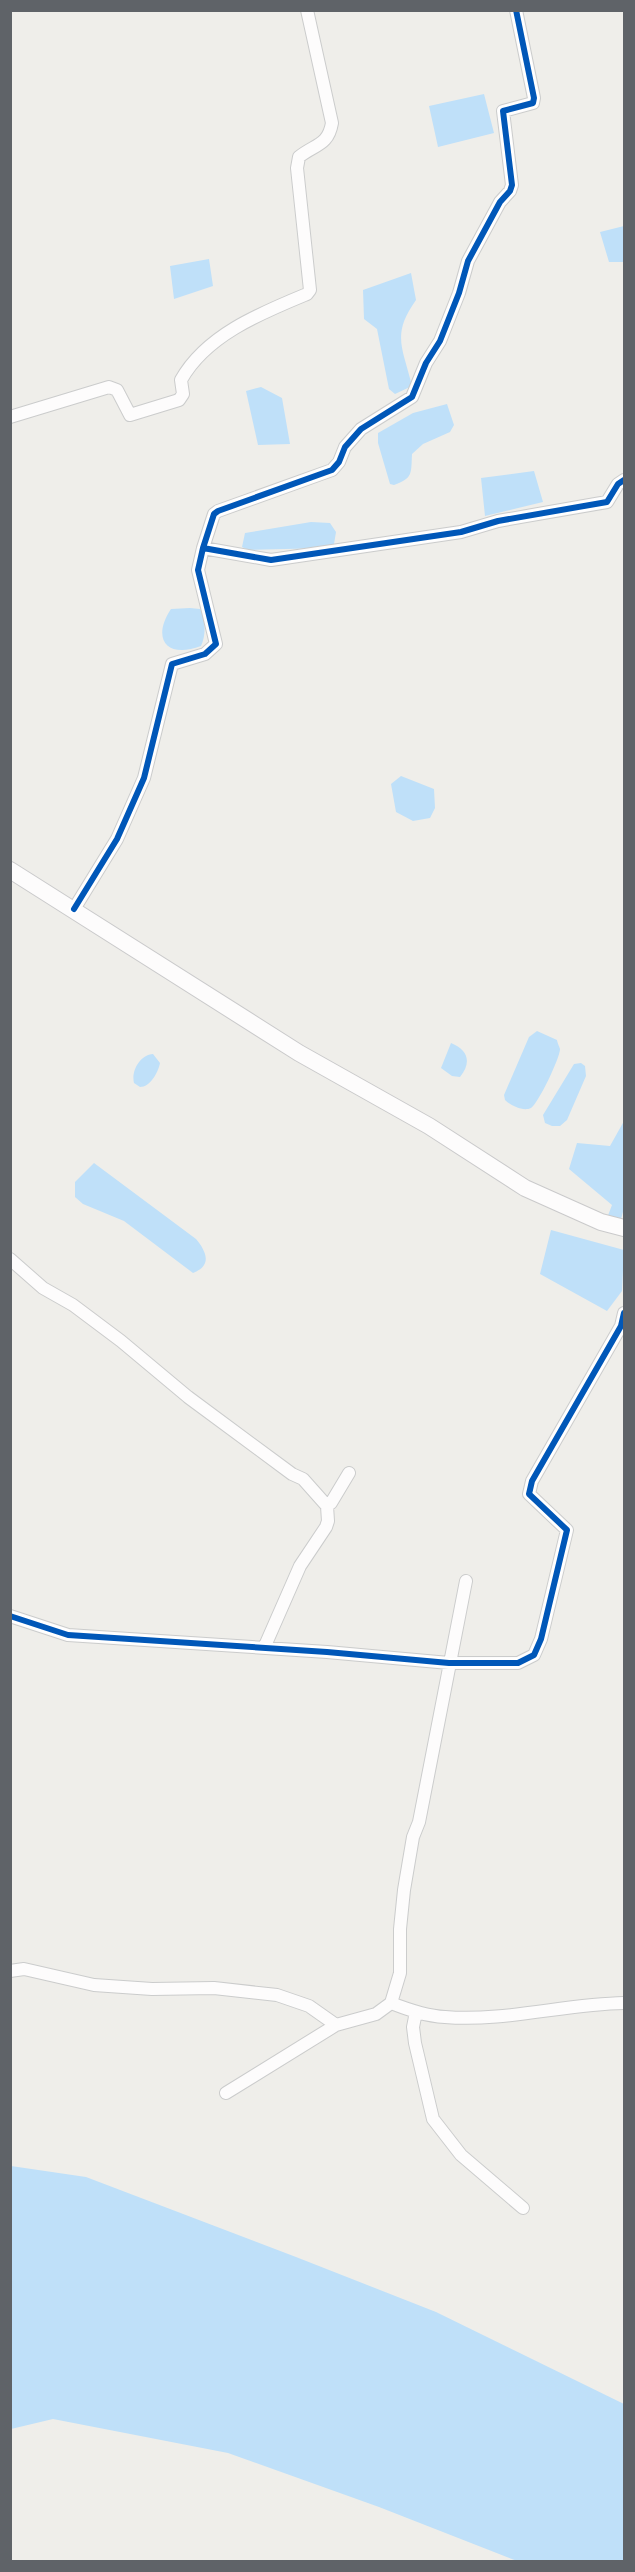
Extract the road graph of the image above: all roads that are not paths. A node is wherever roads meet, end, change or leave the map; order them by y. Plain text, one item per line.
1 (307, 10) edge
2 (516, 10) edge
3 (10, 417) edge
4 (624, 480) edge
5 (203, 548) junction
6 (10, 870) edge
7 (74, 909) junction
8 (624, 1228) edge
9 (10, 1259) edge
10 (624, 1313) edge
11 (349, 1473) dead end
12 (327, 1506) junction
13 (466, 1581) dead end
14 (10, 1616) edge
15 (264, 1648) junction
16 (449, 1663) junction
17 (10, 1971) edge
18 (391, 2003) junction
19 (624, 2003) edge
20 (416, 2012) junction
21 (336, 2025) junction
22 (226, 2093) dead end
23 (523, 2208) dead end

1 - 3 street
2 - 5 street
4 - 5 street
5 - 7 street
6 - 7 main road
7 - 8 main road
9 - 12 street
10 - 16 street
11 - 12 street
12 - 15 street
13 - 16 street
14 - 15 street
15 - 16 street
16 - 18 street
17 - 21 street
18 - 20 street
18 - 21 street
19 - 20 street
20 - 23 street
21 - 22 street

